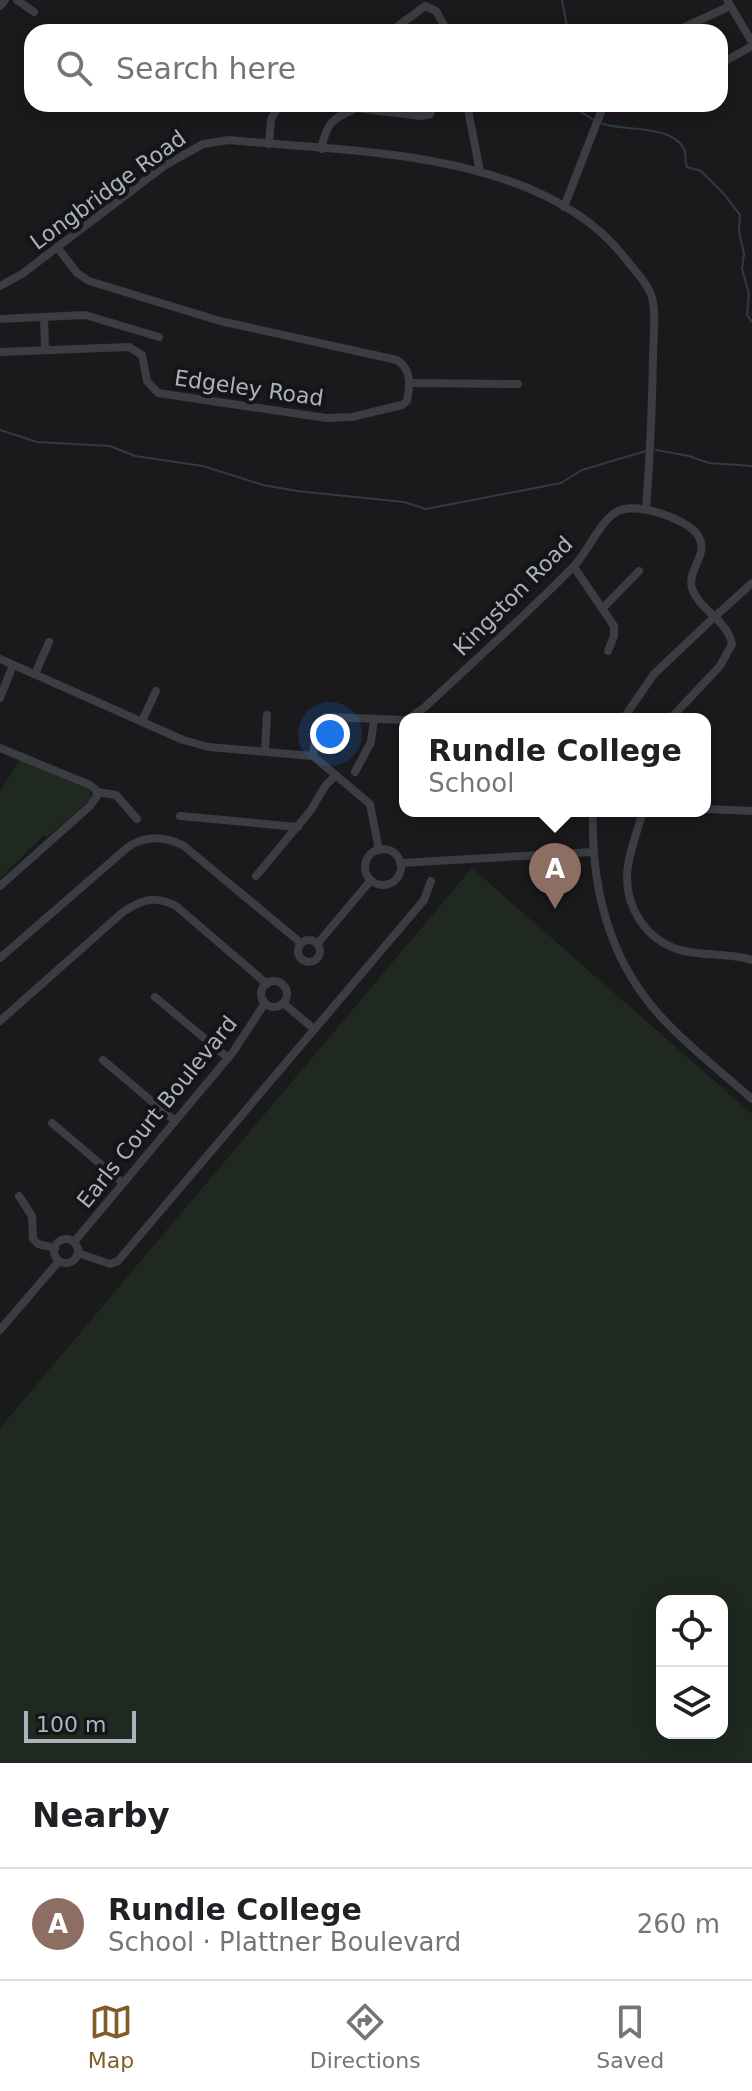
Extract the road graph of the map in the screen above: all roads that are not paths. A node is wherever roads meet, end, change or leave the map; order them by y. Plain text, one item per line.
1 (5, 0) edge
2 (17, 0) edge
3 (728, 3) edge
4 (0, 6) edge
5 (34, 12) dead end
6 (401, 24) edge
7 (443, 24) edge
8 (689, 24) edge
9 (752, 44) edge
10 (728, 59) edge
11 (275, 112) edge
12 (347, 112) edge
13 (397, 112) edge
14 (431, 112) edge
15 (469, 112) edge
16 (601, 112) edge
17 (269, 144) junction
18 (321, 149) junction
19 (480, 172) junction
20 (564, 207) junction
21 (57, 247) junction
22 (0, 286) edge
23 (44, 317) junction
24 (0, 319) edge
25 (159, 337) dead end
26 (45, 350) junction
27 (0, 352) edge
28 (409, 383) junction
29 (518, 384) dead end
30 (646, 508) junction
31 (574, 567) junction
32 (639, 571) dead end
33 (752, 583) edge
34 (603, 608) junction
35 (49, 642) dead end
36 (608, 651) dead end
37 (0, 659) edge
38 (13, 665) junction
39 (35, 674) junction
40 (156, 691) dead end
41 (0, 698) edge
42 (416, 713) edge
43 (627, 713) edge
44 (676, 713) edge
45 (267, 715) dead end
46 (374, 719) junction
47 (399, 720) edge
48 (142, 721) junction
49 (0, 748) edge
50 (265, 750) junction
51 (313, 756) junction
52 (355, 772) dead end
53 (336, 775) junction
54 (97, 792) junction
55 (711, 809) edge
56 (752, 811) edge
57 (180, 816) dead end
58 (593, 817) edge
59 (641, 817) edge
60 (137, 819) dead end
61 (298, 827) junction
62 (379, 850) junction
63 (593, 852) junction
64 (400, 863) junction
65 (256, 876) dead end
66 (371, 880) junction
67 (431, 881) dead end
68 (0, 886) edge
69 (301, 943) junction
70 (318, 943) junction
71 (0, 958) edge
72 (752, 960) edge
73 (267, 984) junction
74 (155, 997) dead end
75 (265, 1003) junction
76 (283, 1003) junction
77 (0, 1021) edge
78 (314, 1029) junction
79 (228, 1058) junction
80 (103, 1060) dead end
81 (752, 1099) edge
82 (175, 1121) junction
83 (52, 1123) dead end
84 (123, 1183) junction
85 (19, 1196) dead end
86 (74, 1242) junction
87 (55, 1248) junction
88 (78, 1253) junction
89 (59, 1261) junction
90 (0, 1330) edge

1 - 4 street
2 - 5 street
3 - 8 street
3 - 9 street
6 - 7 street
9 - 10 street
11 - 17 street
12 - 18 street
13 - 14 street
15 - 19 street
16 - 20 street
17 - 18 street, Longbridge Road
17 - 21 street, Longbridge Road
18 - 19 street, Longbridge Road
19 - 20 street, Longbridge Road
20 - 30 street, Longbridge Road
21 - 22 street, Longbridge Road
21 - 28 street
23 - 24 street
23 - 25 street
23 - 26 street
26 - 27 street, Edgeley Road
26 - 28 street, Edgeley Road
28 - 29 street
30 - 31 street, Kingston Road
30 - 44 street
31 - 34 street
31 - 42 street, Kingston Road
32 - 34 street
33 - 43 street, bridge
34 - 36 street
35 - 39 street
37 - 38 street
38 - 39 street
38 - 41 street
39 - 48 street
40 - 48 street
45 - 50 street
46 - 47 street, Kingston Road
46 - 51 street, Kingston Road
46 - 52 street
48 - 50 street
49 - 54 street
50 - 51 street
51 - 53 street
53 - 61 street
53 - 62 street
54 - 60 street
54 - 68 street
55 - 56 street
57 - 61 street
58 - 63 street
59 - 72 street
61 - 65 street
62 - 64 street
62 - 66 street
63 - 64 street
63 - 81 street
64 - 66 street
66 - 70 street
67 - 78 street
69 - 70 street
69 - 70 street
69 - 71 street
73 - 75 street
73 - 76 street
73 - 77 street
74 - 79 street
75 - 76 street
75 - 79 street, Earls Court Boulevard
76 - 78 street
78 - 88 street
79 - 82 street, Earls Court Boulevard
80 - 82 street
82 - 84 street, Earls Court Boulevard
83 - 84 street
84 - 86 street, Earls Court Boulevard
85 - 87 street
86 - 87 street
86 - 88 street
87 - 89 street
88 - 89 street
89 - 90 street

